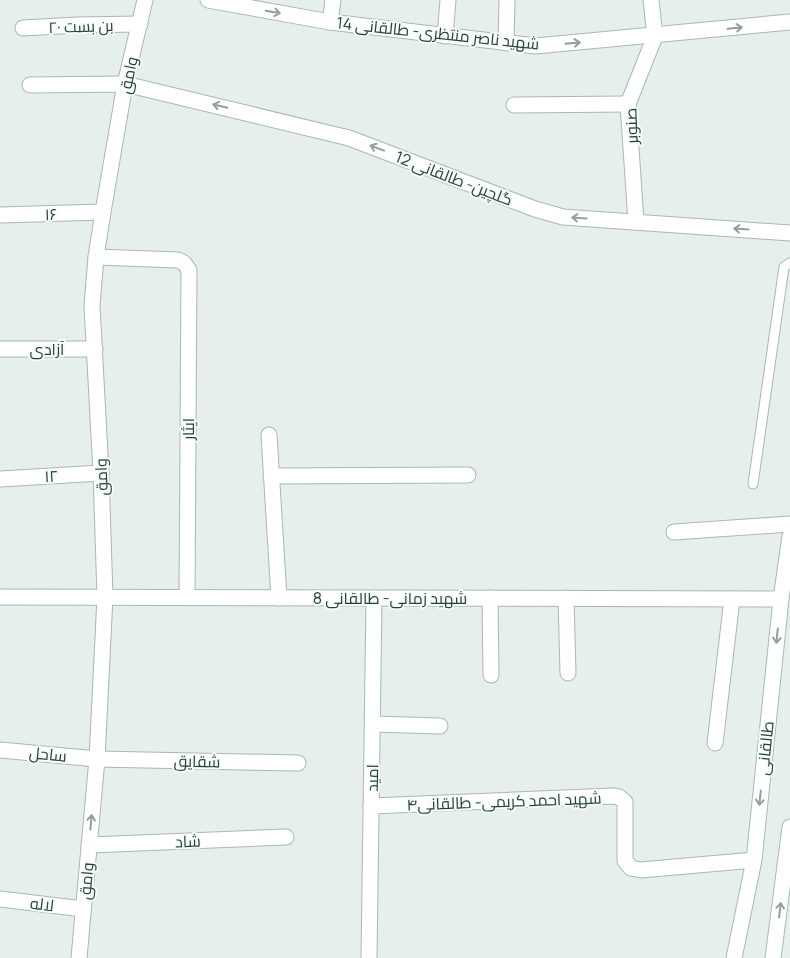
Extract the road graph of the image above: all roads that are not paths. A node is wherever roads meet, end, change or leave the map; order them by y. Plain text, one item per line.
1 (145, 0) edge
2 (208, 0) edge
3 (333, 0) edge
4 (448, 0) edge
5 (507, 0) edge
6 (651, 0) edge
7 (330, 22) junction
8 (790, 22) edge
9 (140, 24) junction
10 (23, 28) dead end
11 (445, 36) junction
12 (655, 36) junction
13 (506, 43) junction
14 (125, 84) junction
15 (30, 85) dead end
16 (628, 104) junction
17 (514, 105) dead end
18 (103, 212) junction
19 (0, 216) edge
20 (636, 222) junction
21 (790, 233) edge
22 (96, 257) junction
23 (790, 263) edge
24 (95, 349) junction
25 (0, 350) edge
26 (269, 435) dead end
27 (101, 474) junction
28 (468, 475) dead end
29 (270, 476) junction
30 (0, 479) edge
31 (753, 484) dead end
32 (790, 524) edge
33 (674, 532) dead end
34 (790, 536) edge
35 (0, 597) edge
36 (106, 597) junction
37 (188, 598) junction
38 (279, 598) junction
39 (374, 598) junction
40 (490, 598) junction
41 (566, 598) junction
42 (732, 599) junction
43 (781, 599) junction
44 (568, 673) dead end
45 (490, 675) dead end
46 (372, 724) junction
47 (440, 726) dead end
48 (715, 743) dead end
49 (0, 750) edge
50 (97, 759) junction
51 (298, 763) dead end
52 (371, 806) junction
53 (790, 827) edge
54 (286, 837) dead end
55 (89, 845) junction
56 (789, 850) edge
57 (754, 860) junction
58 (0, 899) edge
59 (83, 909) junction
60 (79, 958) edge
61 (369, 958) edge
62 (734, 958) edge
63 (773, 958) edge

1 - 9 street, وامق
2 -> 7 street, شهید ناصر منتظری- طالقانی 14
3 - 7 street
4 - 11 street
5 - 13 street
6 - 12 street
7 - 11 street, شهید ناصر منتظری- طالقانی 14
12 -> 8 street, شهید ناصر منتظری- طالقانی 14
9 - 10 street, بن بست ۲۰
9 - 14 street, وامق
11 - 13 street, شهید ناصر منتظری- طالقانی 14
13 -> 12 street, شهید ناصر منتظری- طالقانی 14
12 - 16 street, صنوبر
14 - 15 street, گلچین- طالقانی 12
14 - 18 street, وامق
20 -> 14 street, گلچین- طالقانی 12
16 - 17 street
16 - 20 street, صنوبر
18 - 19 street, ۱۶
18 - 22 street, وامق
21 -> 20 street, گلچین- طالقانی 12
22 - 24 street, وامق
22 - 37 street, ایثار
23 - 31 lane
24 - 25 street, آزادی
24 - 27 street, وامق
26 - 29 street
27 - 30 street, ۱۲
27 - 36 street, وامق
28 - 29 street
29 - 38 street
32 - 33 street
34 - 43 street, طالقانی
35 - 36 street, شهید زمانی- طالقانی 8
36 - 37 street, شهید زمانی- طالقانی 8
36 - 50 street, وامق
37 - 38 street, شهید زمانی- طالقانی 8
38 - 39 street, شهید زمانی- طالقانی 8
39 - 40 street, شهید زمانی- طالقانی 8
39 - 46 street, امید
40 - 41 street, شهید زمانی- طالقانی 8
40 - 45 street
41 - 42 street, شهید زمانی- طالقانی 8
41 - 44 street
42 - 43 street, شهید زمانی- طالقانی 8
42 - 48 street
43 -> 57 street, طالقانی
46 - 47 street
46 - 52 street, امید
49 - 50 street, ساحل
50 - 51 street, شقایق
55 -> 50 street, وامق
52 - 57 street, شهید احمد کریمی- طالقانی۴
52 - 61 street, امید
53 - 56 street
54 - 55 street, شاد
55 - 59 street, وامق
63 -> 56 street
57 - 62 street, طالقانی
58 - 59 street, لاله
59 - 60 street, وامق

